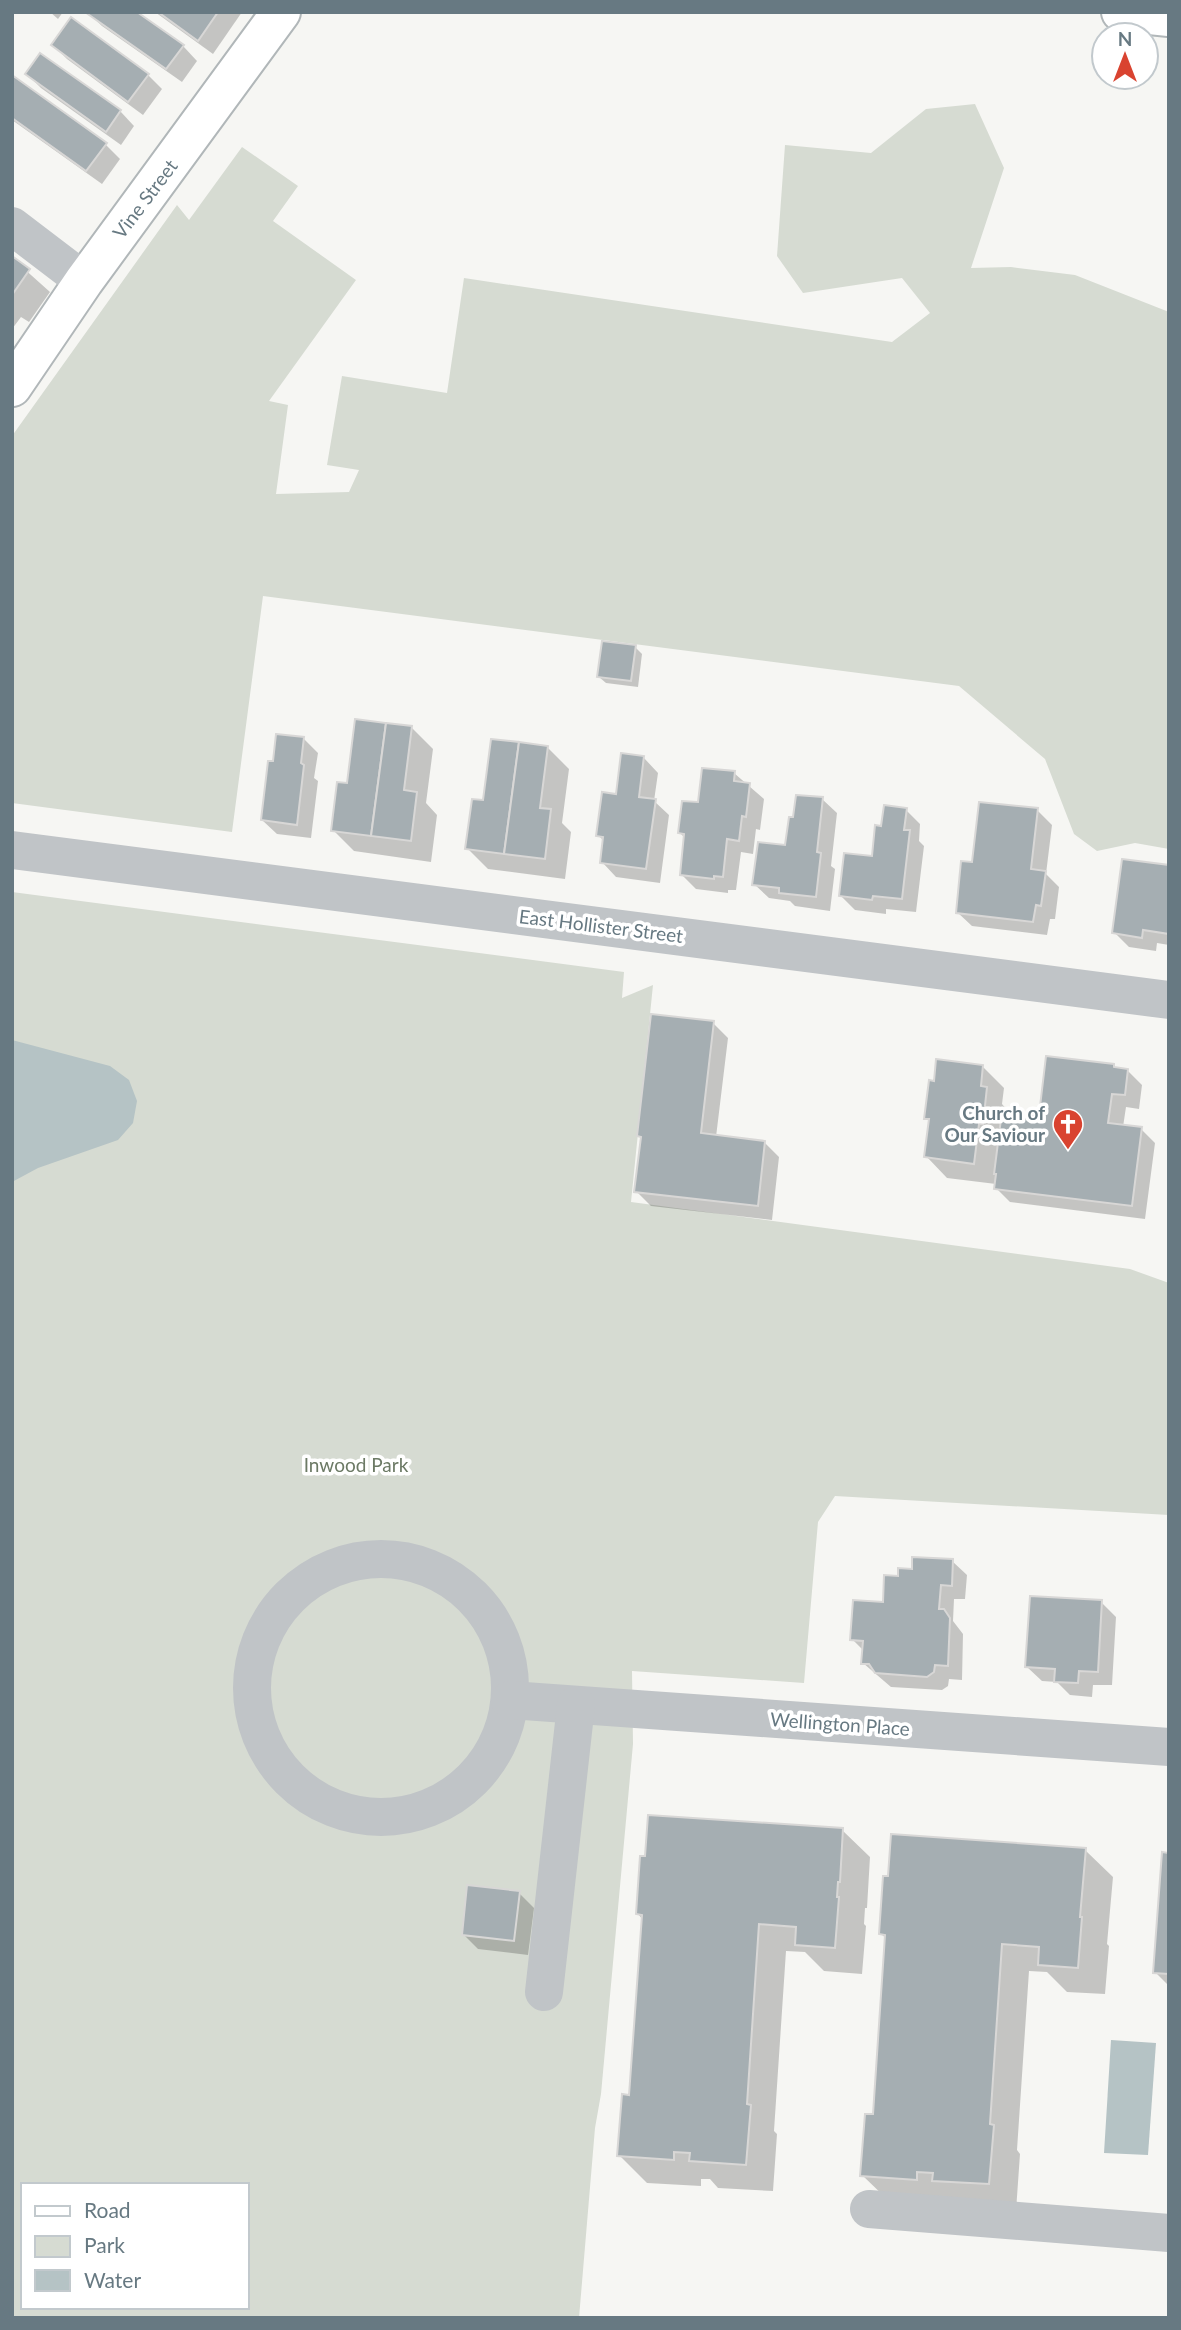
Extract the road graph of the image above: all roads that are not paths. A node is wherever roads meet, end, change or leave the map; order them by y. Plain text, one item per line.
1 (281, 12) edge
2 (1121, 12) edge
3 (1169, 17) edge
4 (12, 226) edge
5 (84, 281) junction
6 (12, 387) edge
7 (19, 849) edge
8 (1169, 1000) edge
9 (510, 1700) junction
10 (576, 1705) junction
11 (1169, 1747) edge
12 (544, 1992) dead end
13 (869, 2209) dead end
14 (1169, 2233) edge

1 - 5 main road, Vine Street
2 - 3 main road
4 - 5 street
5 - 6 main road, Vine Street
7 - 8 street, East Hollister Street
9 - 9 street
9 - 10 street, Wellington Place
10 - 11 street, Wellington Place
10 - 12 street
13 - 14 street

